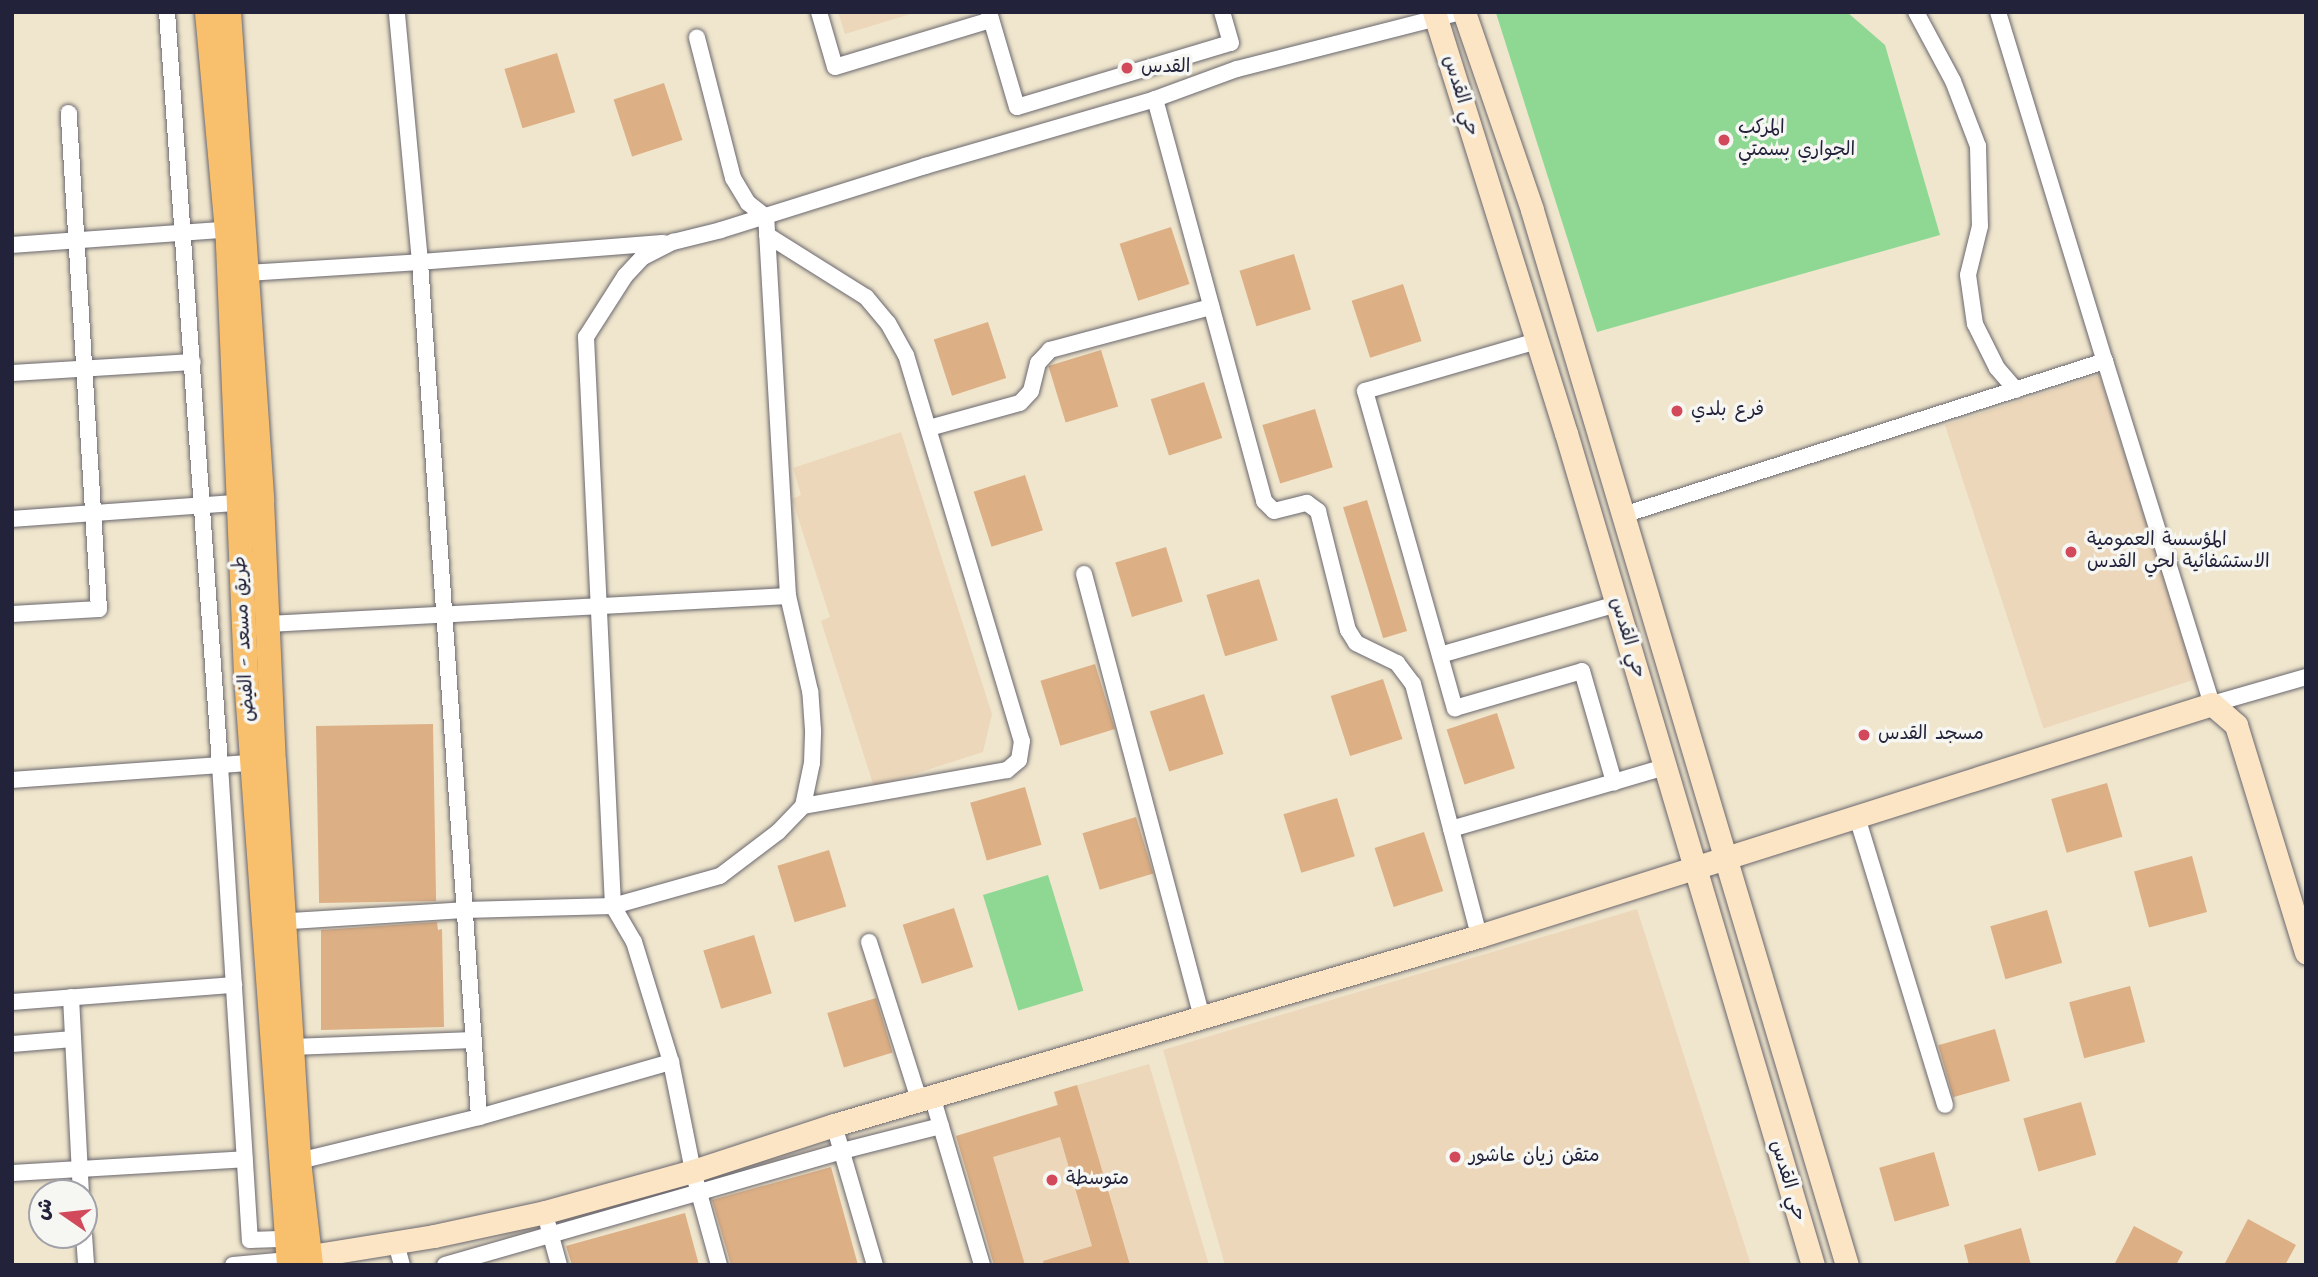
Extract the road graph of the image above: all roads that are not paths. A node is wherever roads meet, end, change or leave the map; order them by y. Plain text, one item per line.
1 (167, 12) edge
2 (207, 12) edge
3 (229, 12) edge
4 (397, 12) edge
5 (819, 12) edge
6 (1222, 12) edge
7 (1463, 12) edge
8 (1916, 12) edge
9 (1998, 12) edge
10 (990, 16) edge
11 (1435, 16) edge
12 (697, 38) dead end
13 (1231, 43) junction
14 (1237, 69) junction
15 (1155, 99) junction
16 (69, 113) dead end
17 (766, 216) junction
18 (233, 229) junction
19 (184, 232) junction
20 (767, 236) junction
21 (77, 240) junction
22 (673, 242) junction
23 (12, 244) edge
24 (420, 262) junction
25 (247, 273) junction
26 (1211, 307) junction
27 (1537, 341) junction
28 (2105, 361) junction
29 (193, 362) junction
30 (85, 369) junction
31 (12, 373) edge
32 (2016, 390) junction
33 (929, 428) junction
34 (251, 502) junction
35 (203, 505) junction
36 (93, 513) junction
37 (1623, 515) junction
38 (12, 519) edge
39 (1084, 574) dead end
40 (788, 596) junction
41 (1617, 604) junction
42 (599, 606) junction
43 (12, 614) edge
44 (444, 615) junction
45 (268, 624) junction
46 (1440, 655) junction
47 (2306, 677) edge
48 (2212, 704) junction
49 (264, 762) junction
50 (220, 765) junction
51 (1665, 767) junction
52 (12, 780) edge
53 (1614, 782) junction
54 (803, 806) junction
55 (1857, 817) junction
56 (1451, 829) junction
57 (1724, 859) junction
58 (1695, 867) junction
59 (613, 906) junction
60 (464, 910) junction
61 (275, 922) junction
62 (1479, 936) junction
63 (869, 942) dead end
64 (2306, 952) edge
65 (234, 985) junction
66 (71, 998) junction
67 (12, 1002) edge
68 (1202, 1016) junction
69 (73, 1040) junction
70 (472, 1040) junction
71 (12, 1044) edge
72 (293, 1047) junction
73 (671, 1062) junction
74 (925, 1098) junction
75 (1945, 1105) dead end
76 (479, 1117) junction
77 (834, 1125) junction
78 (941, 1126) junction
79 (842, 1150) junction
80 (245, 1159) junction
81 (1814, 1159) junction
82 (299, 1161) junction
83 (80, 1169) junction
84 (1783, 1169) junction
85 (12, 1173) edge
86 (80, 1179) edge
87 (696, 1182) junction
88 (548, 1223) junction
89 (396, 1242) junction
90 (297, 1257) edge
91 (233, 1265) edge
92 (402, 1265) edge
93 (445, 1265) edge
94 (559, 1265) edge
95 (719, 1265) edge
96 (875, 1265) edge
97 (982, 1265) edge
98 (1813, 1265) edge
99 (1847, 1265) edge

1 - 19 street
2 - 18 main road, طريق مسعد - الفيض
3 - 18 main road, طريق مسعد - الفيض
4 - 24 street
5 - 10 street
6 - 13 street
7 - 11 street
7 - 37 street
8 - 32 street
9 - 28 street
10 - 13 street
11 - 14 street
11 - 27 street, حي القدس
12 - 17 street
13 - 14 street
14 - 15 street
15 - 17 street
15 - 26 street
16 - 21 street
17 - 20 street
17 - 22 street
18 - 19 street
18 - 25 main road, طريق مسعد - الفيض
18 - 34 main road, طريق مسعد - الفيض
19 - 21 street
19 - 29 street
20 - 33 street
20 - 40 street
21 - 23 street
21 - 30 street
22 - 24 street
22 - 42 street
24 - 25 street
24 - 44 street
25 - 34 main road, طريق مسعد - الفيض
26 - 33 street
26 - 56 street
27 - 41 street, حي القدس
27 - 46 street
28 - 32 street
28 - 48 street
29 - 30 street
29 - 35 street
30 - 31 street
30 - 36 street
32 - 37 street
33 - 54 street
34 - 35 street
34 - 45 main road, طريق مسعد - الفيض
34 - 49 main road, طريق مسعد - الفيض
35 - 36 street
35 - 50 street
36 - 38 street
36 - 43 street
37 - 57 street
39 - 68 street
40 - 42 street
40 - 54 street
41 - 46 street
41 - 51 street, حي القدس
42 - 44 street
42 - 59 street
44 - 45 street
44 - 60 street
45 - 49 main road, طريق مسعد - الفيض
46 - 53 street
47 - 48 street
48 - 55 street
48 - 64 street
49 - 50 street
49 - 61 main road, طريق مسعد - الفيض
50 - 52 street
50 - 65 street
51 - 53 street
51 - 58 street, حي القدس
53 - 56 street
54 - 59 street
55 - 57 street
55 - 75 street
56 - 62 street
57 - 58 street
57 - 81 street
58 - 62 street
58 - 84 street, حي القدس
59 - 60 street
59 - 73 street
60 - 61 street
60 - 70 street
61 - 72 main road, طريق مسعد - الفيض
61 - 90 main road, طريق مسعد - الفيض
62 - 68 street
63 - 74 street
65 - 66 street
65 - 80 street
66 - 67 street
66 - 69 street
68 - 74 street
69 - 71 street
69 - 83 street
70 - 72 street
70 - 76 street
72 - 82 main road, طريق مسعد - الفيض
73 - 76 street
73 - 87 street
74 - 77 street
74 - 78 street
76 - 82 street
77 - 79 street
77 - 87 street
78 - 79 street
78 - 97 street
79 - 87 street
79 - 96 street
80 - 83 street
80 - 90 street
81 - 84 street
81 - 99 street
82 - 90 main road, طريق مسعد - الفيض
83 - 85 street
83 - 86 street
84 - 98 street, حي القدس
87 - 88 street
87 - 95 street
88 - 89 street
88 - 93 street
88 - 94 street
89 - 90 street
89 - 92 street
90 - 91 street

